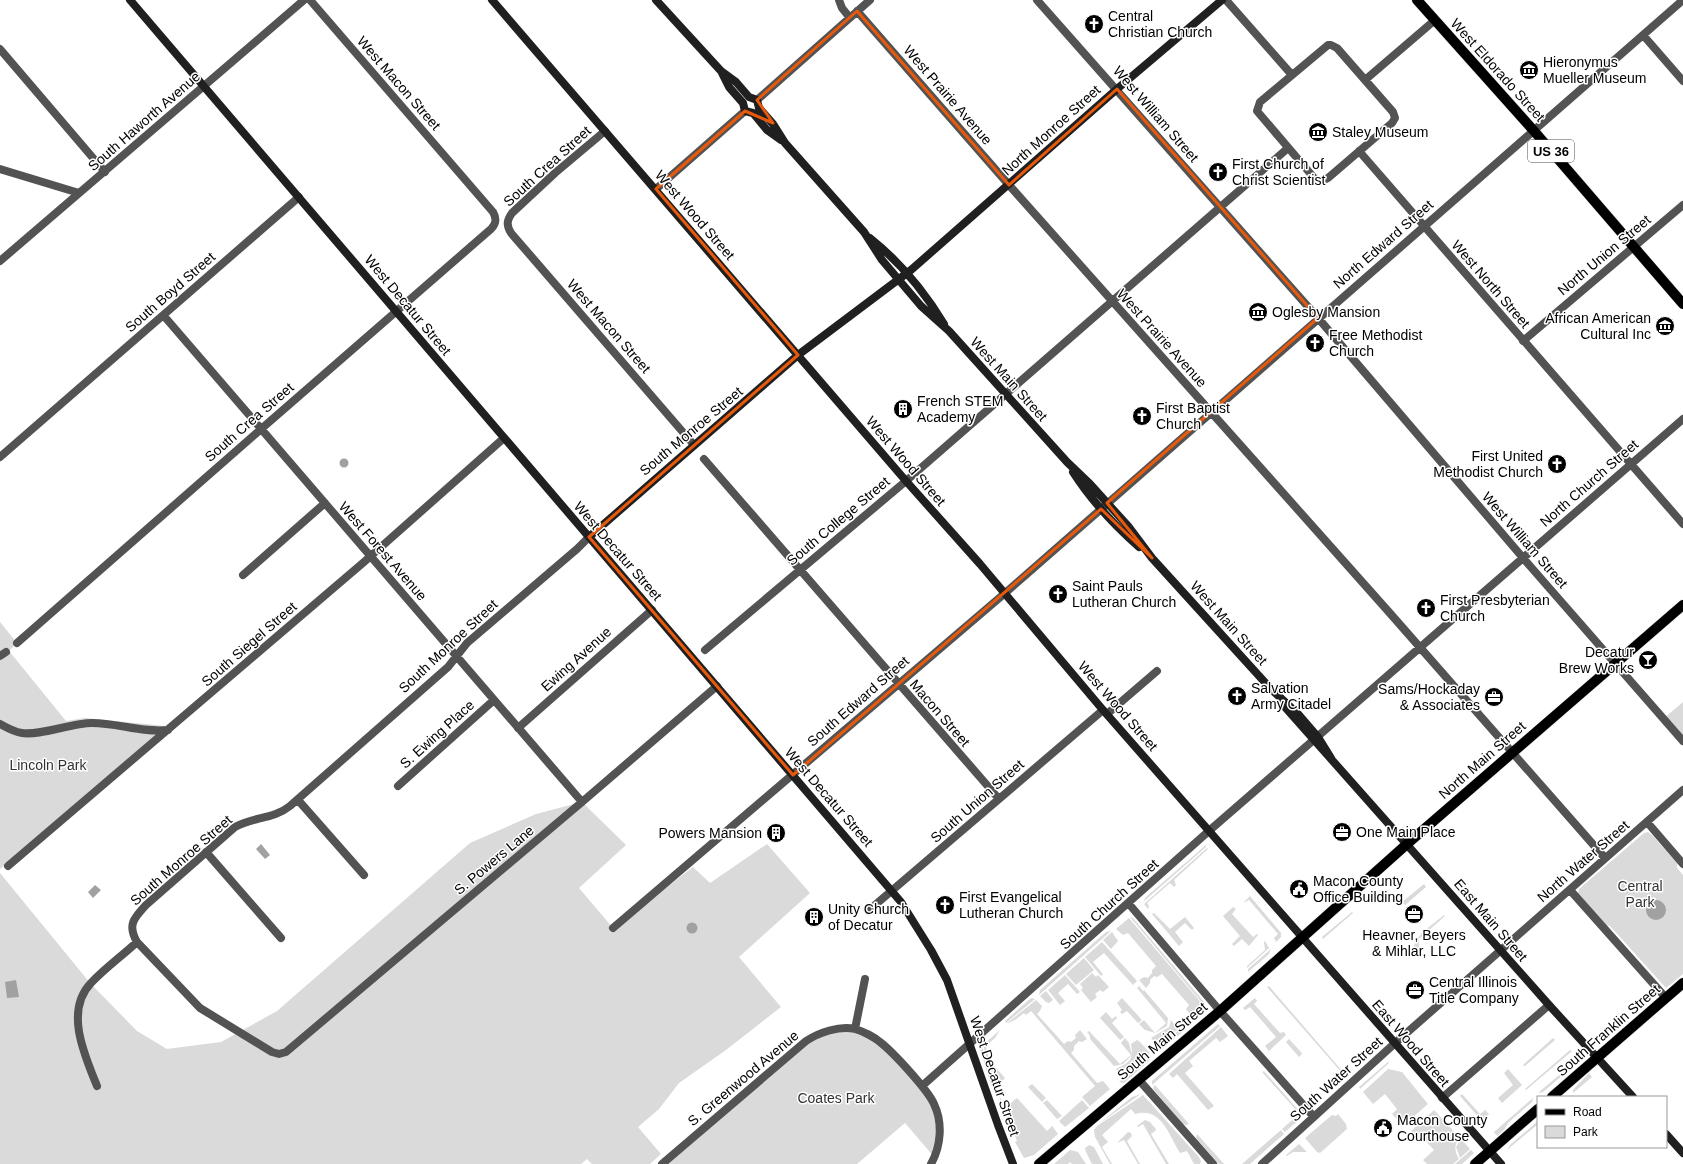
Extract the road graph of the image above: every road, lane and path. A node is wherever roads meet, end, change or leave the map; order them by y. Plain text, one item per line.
1 (130, 0) edge
2 (304, 0) edge
3 (310, 0) edge
4 (492, 0) edge
5 (656, 0) edge
6 (839, 0) edge
7 (1037, 0) edge
8 (1222, 0) edge
9 (1226, 0) edge
10 (1417, 0) edge
11 (1683, 0) edge
12 (864, 2) edge
13 (857, 11) junction
14 (850, 18) junction
15 (1435, 20) junction
16 (1643, 35) junction
17 (0, 50) edge
18 (1292, 75) junction
19 (1365, 80) junction
20 (1683, 81) edge
21 (204, 86) junction
22 (1117, 89) junction
23 (751, 105) junction
24 (605, 131) junction
25 (1534, 131) junction
26 (1288, 148) junction
27 (1359, 151) junction
28 (0, 169) edge
29 (105, 172) junction
30 (1009, 185) junction
31 (656, 190) junction
32 (79, 193) junction
33 (299, 197) junction
34 (1683, 205) edge
35 (1220, 206) junction
36 (496, 221) joint
37 (507, 222) joint
38 (1424, 227) junction
39 (864, 232) junction
40 (1634, 247) junction
41 (0, 261) edge
42 (908, 273) junction
43 (899, 280) junction
44 (1112, 302) junction
45 (1683, 304) edge
46 (396, 311) junction
47 (164, 316) junction
48 (1318, 318) junction
49 (949, 331) junction
50 (1523, 341) junction
51 (798, 355) junction
52 (1005, 395) junction
53 (1212, 413) junction
54 (1683, 419) edge
55 (260, 429) junction
56 (504, 438) junction
57 (694, 445) junction
58 (0, 457) edge
59 (704, 459) dead end
60 (1631, 464) junction
61 (906, 481) junction
62 (325, 503) junction
63 (1104, 506) junction
64 (1683, 524) edge
65 (589, 537) junction
66 (370, 556) junction
67 (1523, 558) junction
68 (800, 570) junction
69 (243, 575) dead end
70 (1004, 594) junction
71 (1683, 605) edge
72 (652, 610) junction
73 (17, 643) dead end
74 (1420, 647) junction
75 (705, 650) dead end
76 (456, 656) junction
77 (1614, 664) junction
78 (1157, 671) dead end
79 (898, 684) junction
80 (717, 686) junction
81 (494, 700) junction
82 (1105, 712) junction
83 (0, 724) edge
84 (518, 728) junction
85 (169, 730) junction
86 (1316, 739) junction
87 (1683, 741) edge
88 (1512, 753) junction
89 (1331, 758) joint
90 (793, 775) junction
91 (398, 786) dead end
92 (1683, 790) edge
93 (999, 799) junction
94 (298, 800) junction
95 (582, 802) junction
96 (1647, 822) junction
97 (1210, 830) junction
98 (1407, 844) junction
99 (206, 852) junction
100 (1605, 858) junction
101 (1683, 864) edge
102 (8, 866) dead end
103 (364, 875) dead end
104 (1570, 890) junction
105 (893, 891) junction
106 (1129, 904) junction
107 (868, 911) dead end
108 (613, 928) dead end
109 (281, 938) dead end
110 (1302, 938) junction
111 (137, 942) junction
112 (1500, 951) junction
113 (865, 979) dead end
114 (1683, 983) edge
115 (1666, 998) junction
116 (1548, 1005) junction
117 (1220, 1011) junction
118 (855, 1029) junction
119 (970, 1044) junction
120 (1394, 1044) junction
121 (1598, 1057) junction
122 (1139, 1080) junction
123 (97, 1086) dead end
124 (922, 1086) junction
125 (1553, 1096) edge
126 (1632, 1096) edge
127 (1442, 1098) junction
128 (1537, 1110) edge
129 (1314, 1117) junction
130 (1667, 1135) edge
131 (1489, 1152) junction
132 (1683, 1153) edge
133 (662, 1164) edge
134 (932, 1164) edge
135 (1014, 1164) edge
136 (1039, 1164) edge
137 (1213, 1164) edge
138 (1262, 1164) edge
139 (1475, 1164) edge
140 (1501, 1164) edge

1 - 21 street, West Decatur Street
2 - 21 street, South Haworth Avenue
3 - 36 street, West Macon Street
4 - 24 street, West Wood Street
5 - 23 street, West Main Street
6 - 14 street
7 - 22 street, West William Street
8 - 22 street, North Monroe Street
9 - 18 street
10 - 15 main road, West Eldorado Street / US 36
11 - 16 street, North Edward Street
12 - 13 street
13 - 14 street
13 - 30 street, West Prairie Avenue
14 - 23 street
15 - 19 street
15 - 25 main road, West Eldorado Street / US 36
16 - 20 street
16 - 25 street, North Edward Street
17 - 29 street
18 - 19 street
18 - 26 street
19 - 27 street
21 - 29 street, South Haworth Avenue
21 - 33 street, West Decatur Street
22 - 30 street, North Monroe Street
22 - 35 street, West William Street
23 - 31 street
23 - 39 street, West Main Street
24 - 31 street, West Wood Street
24 - 37 street, South Crea Street
25 - 38 street, North Edward Street
25 - 40 main road, West Eldorado Street / US 36
26 - 27 street
26 - 35 street, South College Street
27 - 38 street, West North Street
28 - 32 street
29 - 32 street, South Haworth Avenue
30 - 42 street, North Monroe Street
30 - 44 street, West Prairie Avenue
31 - 51 street, West Wood Street
32 - 41 street, South Haworth Avenue
33 - 46 street, West Decatur Street
33 - 47 street, South Boyd Street
34 - 40 street, North Union Street
35 - 44 street, South College Street
35 - 48 street, West William Street
36 - 46 street, South Crea Street
37 - 57 street, West Macon Street
38 - 48 street, North Edward Street
38 - 50 street, West North Street
39 - 42 street, West Main Street
39 - 43 street, West Main Street
40 - 45 main road, West Eldorado Street / US 36
40 - 50 street, North Union Street
42 - 43 street, North Monroe Street
42 - 49 street, West Main Street
43 - 49 street, West Main Street
43 - 51 street, South Monroe Street
44 - 52 street, South College Street
44 - 53 street, West Prairie Avenue
46 - 55 street, South Crea Street
46 - 56 street, West Decatur Street
47 - 55 street, West Forest Avenue
47 - 58 street, South Boyd Street
48 - 53 street, North Edward Street
48 - 67 street, West William Street
49 - 52 street, West Main Street
50 - 60 street, West North Street
51 - 57 street, South Monroe Street
51 - 61 street, West Wood Street
52 - 61 street, South College Street
52 - 63 street, West Main Street
53 - 63 street, North Edward Street
53 - 74 street, West Prairie Avenue
54 - 60 street, North Church Street
55 - 62 street, West Forest Avenue
55 - 73 street, South Crea Street
56 - 65 street, West Decatur Street
56 - 66 street, South Siegel Street
57 - 65 street, South Monroe Street
59 - 68 street
60 - 64 street, West North Street
60 - 67 street, North Church Street
61 - 68 street, South College Street
61 - 70 street, West Wood Street
62 - 66 street, West Forest Avenue
62 - 69 street
63 - 70 street, South Edward Street
63 - 86 street, West Main Street
65 - 72 street, West Decatur Street
65 - 76 street, South Monroe Street
66 - 76 street, West Forest Avenue
66 - 85 street, South Siegel Street
67 - 74 street, North Church Street
67 - 77 street, West William Street
68 - 75 street, South College Street
68 - 79 street, Macon Street
70 - 79 street, South Edward Street
70 - 82 street, West Wood Street
71 - 77 main road, North Main Street
72 - 80 street, West Decatur Street
72 - 84 street, Ewing Avenue
74 - 86 street, North Church Street
74 - 88 street, West Prairie Avenue
76 - 81 street, West Forest Avenue
76 - 94 street, South Monroe Street
77 - 87 street, West William Street
77 - 88 main road, North Main Street
78 - 82 street, South Union Street
79 - 90 street, South Edward Street
79 - 93 street, Macon Street
80 - 90 street, West Decatur Street
80 - 95 street, S. Powers Lane
81 - 84 street, West Forest Avenue
81 - 91 street, S. Ewing Place
82 - 93 street, South Union Street
82 - 97 street, West Wood Street
83 - 85 street
84 - 95 street, West Forest Avenue
85 - 102 street, South Siegel Street
86 - 89 street, West Main Street
86 - 97 street, South Church Street
88 - 98 main road, North Main Street
88 - 100 street, West Prairie Avenue
89 - 98 street, East Main Street
90 - 105 street, West Decatur Street
90 - 108 street, South Edward Street
92 - 96 street, North Water Street
93 - 105 street, South Union Street
94 - 99 street, South Monroe Street
94 - 103 street
95 - 111 street, S. Powers Lane
96 - 100 street, North Water Street
96 - 101 street
97 - 106 street, South Church Street
97 - 110 street, West Wood Street
98 - 110 main road, North Main Street
98 - 112 street, East Main Street
99 - 109 street
99 - 111 street, South Monroe Street
100 - 104 street, North Water Street
104 - 112 street, North Water Street
104 - 115 street
105 - 107 street, South Union Street
105 - 119 street, West Decatur Street
106 - 117 street
106 - 119 street, South Church Street
110 - 117 main road, South Main Street
110 - 120 street, East Wood Street
111 - 123 street
112 - 116 street, East Main Street
112 - 120 street, South Water Street
113 - 118 street
114 - 115 main road, South Franklin Street
115 - 121 main road, South Franklin Street
116 - 121 street, East Main Street
116 - 127 street
117 - 122 main road, South Main Street
117 - 129 street
118 - 124 street, S. Greenwood Avenue
118 - 133 street, S. Greenwood Avenue
119 - 124 street, South Church Street
119 - 135 street, West Decatur Street
120 - 127 street, East Wood Street
120 - 129 street, South Water Street
121 - 125 main road, South Franklin Street
121 - 126 street, East Main Street
122 - 136 main road, South Main Street
122 - 137 street
124 - 134 street, S. Greenwood Avenue
127 - 131 street, East Wood Street
128 - 131 main road
129 - 138 street, South Water Street
130 - 132 street
131 - 139 main road
131 - 140 street, East Wood Street

